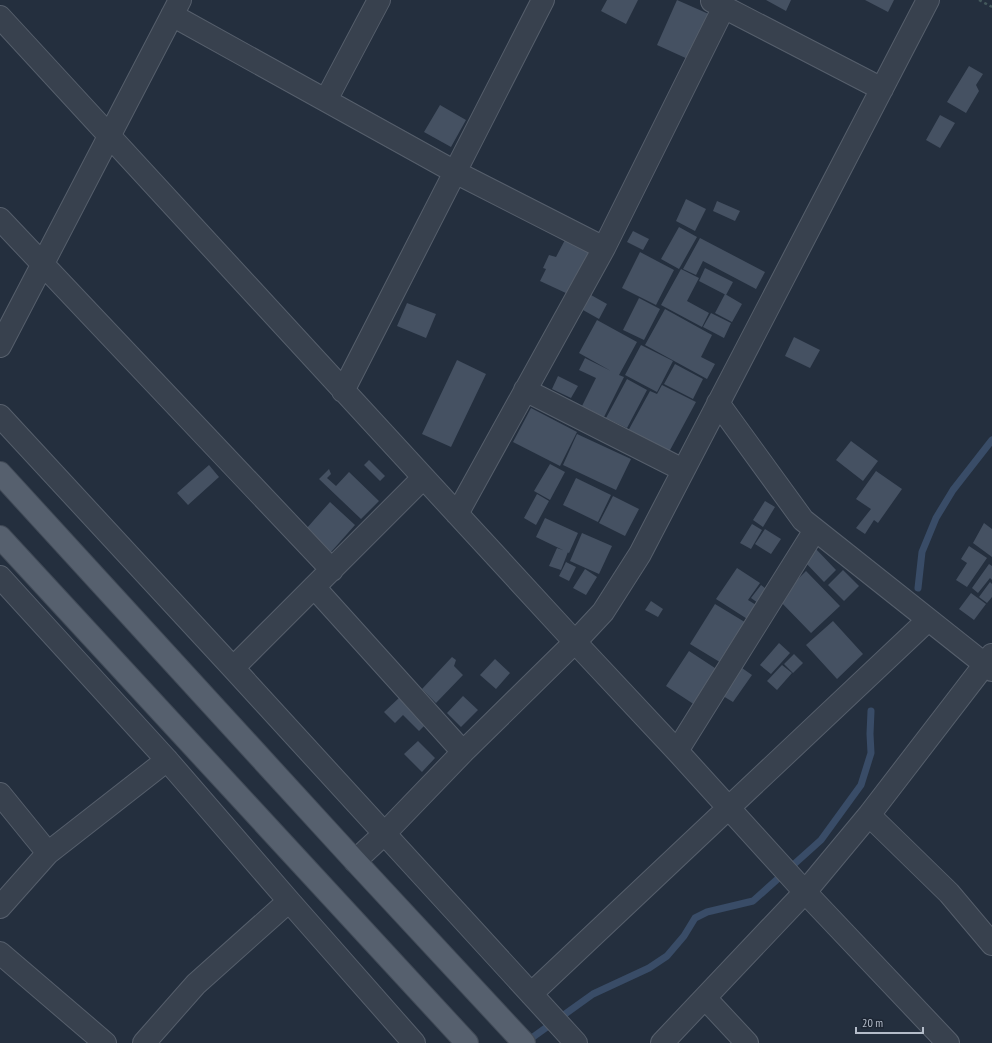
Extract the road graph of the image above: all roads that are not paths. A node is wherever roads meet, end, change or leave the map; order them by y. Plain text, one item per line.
1 (379, 0) edge
2 (543, 0) edge
3 (928, 0) edge
4 (717, 3) edge
5 (176, 7) edge
6 (0, 17) edge
7 (882, 89) junction
8 (326, 100) junction
9 (109, 135) junction
10 (455, 172) junction
11 (0, 219) edge
12 (604, 248) junction
13 (42, 264) junction
14 (0, 346) edge
15 (525, 390) junction
16 (343, 391) junction
17 (718, 403) junction
18 (0, 416) edge
19 (683, 470) junction
20 (0, 473) edge
21 (423, 478) junction
22 (457, 514) junction
23 (815, 530) junction
24 (0, 537) edge
25 (332, 570) junction
26 (0, 577) edge
27 (314, 587) junction
28 (928, 620) junction
29 (575, 642) junction
30 (989, 663) edge
31 (234, 668) junction
32 (677, 751) junction
33 (463, 752) junction
34 (167, 760) junction
35 (0, 794) edge
36 (729, 808) junction
37 (869, 815) junction
38 (384, 834) junction
39 (48, 854) junction
40 (355, 861) junction
41 (805, 892) junction
42 (289, 901) junction
43 (0, 907) edge
44 (992, 944) edge
45 (0, 953) edge
46 (531, 994) junction
47 (705, 998) junction
48 (105, 1043) edge
49 (144, 1043) edge
50 (414, 1043) edge
51 (467, 1043) edge
52 (524, 1043) edge
53 (576, 1043) edge
54 (662, 1043) edge
55 (747, 1043) edge
56 (948, 1043) edge

1 - 8 street
2 - 10 street
3 - 7 street
4 - 7 street
4 - 12 street
5 - 8 street
5 - 9 street
6 - 9 street
7 - 17 street
8 - 10 street
9 - 13 street
9 - 16 street
10 - 12 street
10 - 16 street
11 - 13 street
12 - 15 street
13 - 14 street
13 - 25 street
15 - 19 street
15 - 22 street
16 - 21 street
17 - 19 street
17 - 23 street
18 - 31 street
19 - 29 street
20 - 40 main road
21 - 22 street
21 - 25 street
22 - 29 street
23 - 28 street
23 - 32 street
24 - 51 main road
25 - 27 street
26 - 34 street
27 - 31 street
27 - 33 street
28 - 30 street
28 - 36 street
29 - 32 street
29 - 33 street
30 - 37 street
31 - 38 street
32 - 36 street
33 - 38 street
34 - 39 street
34 - 42 street
35 - 39 street
36 - 41 street
36 - 46 street
37 - 41 street
37 - 44 street
38 - 40 street
38 - 46 street
39 - 43 street
40 - 52 main road
41 - 47 street
41 - 56 street
42 - 49 street
42 - 50 street
45 - 48 street
46 - 53 street
47 - 54 street
47 - 55 street

